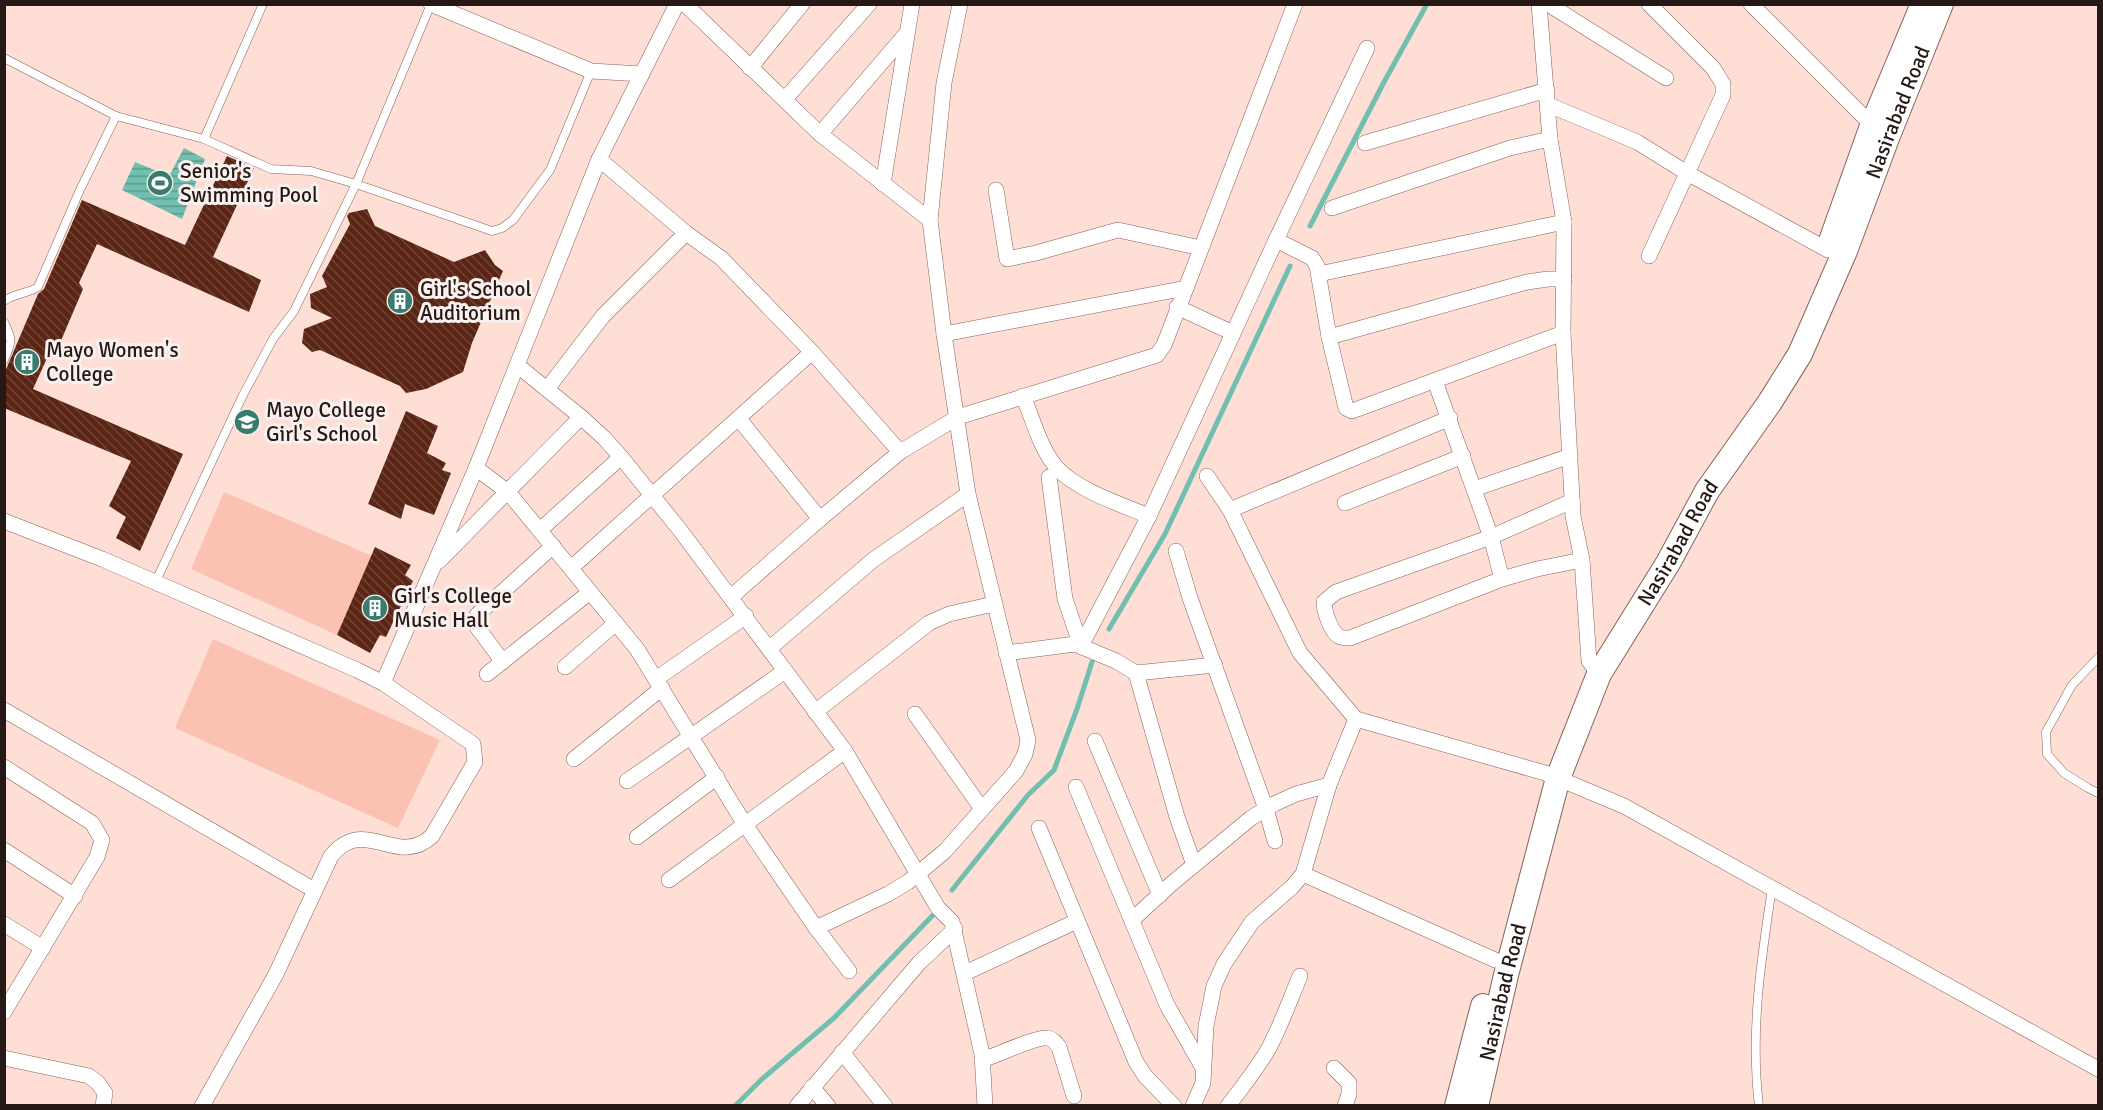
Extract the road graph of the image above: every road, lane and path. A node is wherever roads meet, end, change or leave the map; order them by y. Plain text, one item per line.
1 (263, 4) edge
2 (431, 4) edge
3 (677, 4) edge
4 (685, 4) edge
5 (802, 4) edge
6 (869, 4) edge
7 (912, 4) edge
8 (960, 4) edge
9 (1295, 4) edge
10 (1539, 4) edge
11 (1548, 4) edge
12 (1649, 4) edge
13 (1751, 4) edge
14 (1923, 4) edge
15 (1941, 4) edge
16 (907, 32) junction
17 (1367, 48) dead end
18 (4, 58) edge
19 (750, 68) junction
20 (591, 71) junction
21 (642, 74) junction
22 (1666, 78) dead end
23 (1548, 98) junction
24 (785, 99) junction
25 (116, 116) junction
26 (1879, 132) junction
27 (820, 134) junction
28 (204, 139) junction
29 (1550, 139) junction
30 (1365, 143) dead end
31 (600, 159) junction
32 (1687, 173) junction
33 (884, 183) junction
34 (356, 184) junction
35 (996, 190) dead end
36 (1332, 208) dead end
37 (930, 220) junction
38 (1564, 222) junction
39 (686, 233) junction
40 (1281, 243) junction
41 (1201, 248) junction
42 (1828, 250) junction
43 (1649, 256) dead end
44 (1319, 274) junction
45 (1563, 279) junction
46 (1186, 288) junction
47 (4, 301) edge
48 (1177, 307) junction
49 (4, 322) edge
50 (1233, 333) junction
51 (1563, 333) junction
52 (944, 334) junction
53 (1329, 337) junction
54 (1793, 351) junction
55 (812, 352) junction
56 (4, 360) edge
57 (517, 365) junction
58 (1436, 381) junction
59 (547, 389) junction
60 (1023, 396) junction
61 (581, 417) junction
62 (958, 417) junction
63 (1450, 418) junction
64 (739, 419) junction
65 (900, 452) junction
66 (1463, 456) junction
67 (1570, 456) junction
68 (621, 457) junction
69 (476, 468) junction
70 (1207, 476) dead end
71 (1049, 477) dead end
72 (1474, 489) junction
73 (508, 492) junction
74 (968, 495) junction
75 (653, 496) junction
76 (1572, 501) junction
77 (1345, 503) dead end
78 (1230, 510) junction
79 (1149, 516) junction
80 (820, 519) junction
81 (4, 521) edge
82 (540, 530) junction
83 (1491, 537) junction
84 (553, 546) junction
85 (1176, 551) dead end
86 (1582, 560) junction
87 (432, 567) junction
88 (571, 568) junction
89 (1502, 579) junction
90 (155, 583) junction
91 (590, 592) junction
92 (731, 597) junction
93 (994, 604) junction
94 (746, 616) junction
95 (615, 622) junction
96 (770, 648) junction
97 (1086, 648) junction
98 (1006, 653) junction
99 (2098, 657) edge
100 (503, 662) junction
101 (1215, 665) junction
102 (565, 667) dead end
103 (1594, 668) junction
104 (785, 671) junction
105 (1136, 673) junction
106 (487, 674) dead end
107 (384, 683) junction
108 (659, 684) junction
109 (4, 710) edge
110 (815, 712) junction
111 (915, 714) dead end
112 (1356, 719) junction
113 (691, 735) junction
114 (1095, 741) dead end
115 (844, 751) junction
116 (574, 759) dead end
117 (4, 767) edge
118 (1552, 776) junction
119 (717, 777) junction
120 (627, 781) dead end
121 (1329, 785) junction
122 (1076, 787) dead end
123 (2098, 793) edge
124 (982, 809) junction
125 (1266, 809) junction
126 (744, 823) junction
127 (1039, 828) dead end
128 (637, 837) dead end
129 (1275, 842) dead end
130 (4, 850) edge
131 (1194, 865) junction
132 (919, 873) junction
133 (1303, 874) junction
134 (669, 880) dead end
135 (1772, 888) junction
136 (314, 890) junction
137 (1160, 895) junction
138 (75, 896) junction
139 (1132, 920) junction
140 (1077, 921) junction
141 (4, 924) edge
142 (954, 926) junction
143 (816, 928) junction
144 (43, 948) junction
145 (1495, 960) junction
146 (849, 971) dead end
147 (965, 973) junction
148 (1300, 976) dead end
149 (4, 1012) edge
150 (842, 1052) junction
151 (4, 1058) edge
152 (982, 1060) junction
153 (1335, 1068) dead end
154 (2098, 1070) edge
155 (1204, 1071) junction
156 (812, 1087) junction
157 (1074, 1096) dead end
158 (1200, 1102) edge
159 (103, 1106) edge
160 (202, 1106) edge
161 (797, 1106) edge
162 (828, 1106) edge
163 (885, 1106) edge
164 (985, 1106) edge
165 (1174, 1106) edge
166 (1228, 1106) edge
167 (1345, 1106) edge
168 (1456, 1106) edge
169 (1476, 1106) edge
170 (1759, 1106) edge

1 - 28 lane
2 - 20 street
2 - 34 lane
3 - 21 street
4 - 19 street
5 - 19 street
6 - 24 street
7 - 16 street
8 - 37 street
9 - 41 street
10 - 23 street
11 - 22 street
12 - 32 street
13 - 26 street
14 - 26 highway, Nasirabad Road
15 - 26 highway, Nasirabad Road
16 - 27 street
16 - 33 street
17 - 40 street
18 - 25 lane
19 - 24 street
20 - 21 street
20 - 34 lane
21 - 31 street
23 - 29 street
23 - 30 street
23 - 32 street
24 - 27 street
25 - 28 lane
25 - 47 lane
26 - 42 highway, Nasirabad Road
26 - 54 highway, Nasirabad Road
27 - 33 street
28 - 34 lane
29 - 36 street
29 - 38 street
31 - 39 street
31 - 57 street
32 - 42 street
32 - 43 street
33 - 37 street
34 - 90 lane
35 - 41 street
37 - 52 street
38 - 44 street
38 - 45 street
39 - 55 street
39 - 59 street
40 - 44 street
40 - 50 street
41 - 46 street
42 - 54 highway, Nasirabad Road
44 - 53 street
45 - 51 street
45 - 53 street
46 - 48 street
46 - 52 street
48 - 50 street
48 - 60 street
49 - 56 lane
50 - 79 street
51 - 58 street
51 - 67 street
52 - 62 street
53 - 58 street
54 - 103 highway, Nasirabad Road
55 - 64 street
55 - 65 street
57 - 59 street
57 - 69 street
58 - 63 street
59 - 61 street
60 - 62 street
60 - 79 street
61 - 68 street
61 - 73 street
62 - 65 street
62 - 74 street
63 - 66 street
63 - 78 street
64 - 75 street
64 - 80 street
65 - 80 street
66 - 72 street
66 - 77 street
67 - 72 street
67 - 76 street
68 - 75 street
68 - 82 street
69 - 73 street
69 - 87 street
70 - 78 street
71 - 97 street
72 - 83 street
73 - 82 street
73 - 87 street
74 - 93 street
74 - 96 street
75 - 88 street
75 - 92 street
76 - 83 street
76 - 86 street
78 - 112 street
79 - 97 street
80 - 92 street
81 - 90 street
82 - 84 street
83 - 89 street
83 - 89 street
84 - 88 street
84 - 100 street
85 - 101 street
86 - 89 street
86 - 103 street
87 - 107 street
88 - 91 street
90 - 107 street
91 - 95 street
91 - 100 street
92 - 94 street
93 - 98 street
93 - 110 street
94 - 96 street
94 - 108 street
95 - 102 street
95 - 108 street
96 - 104 street
97 - 98 street
97 - 105 street
98 - 124 street
99 - 123 lane
100 - 106 street
101 - 105 street
101 - 125 street
103 - 118 highway, Nasirabad Road
104 - 110 street
104 - 113 street
105 - 131 street
107 - 136 street
108 - 113 street
108 - 116 street
109 - 136 street
110 - 115 street
111 - 124 street
112 - 118 street
112 - 121 street
113 - 119 street
113 - 120 street
114 - 137 street
115 - 126 street
115 - 132 street
117 - 138 street
118 - 135 street
118 - 145 highway, Nasirabad Road
118 - 169 highway, Nasirabad Road
119 - 126 street
119 - 128 street
121 - 125 street
121 - 133 street
122 - 139 street
124 - 132 street
125 - 129 street
125 - 131 street
126 - 134 street
126 - 143 street
127 - 140 street
130 - 138 street
131 - 137 street
132 - 142 street
132 - 143 street
133 - 145 street
133 - 155 street
135 - 154 street
135 - 170 lane
136 - 160 street
137 - 139 street
138 - 144 street
139 - 155 street
140 - 147 street
140 - 165 street
141 - 144 street
142 - 147 street
142 - 150 street
143 - 146 street
144 - 149 street
145 - 168 highway, Nasirabad Road
147 - 152 street
148 - 166 street
150 - 156 street
150 - 163 street
151 - 159 street
152 - 157 street
152 - 164 street
153 - 167 street
155 - 158 street
156 - 161 street
156 - 162 street

